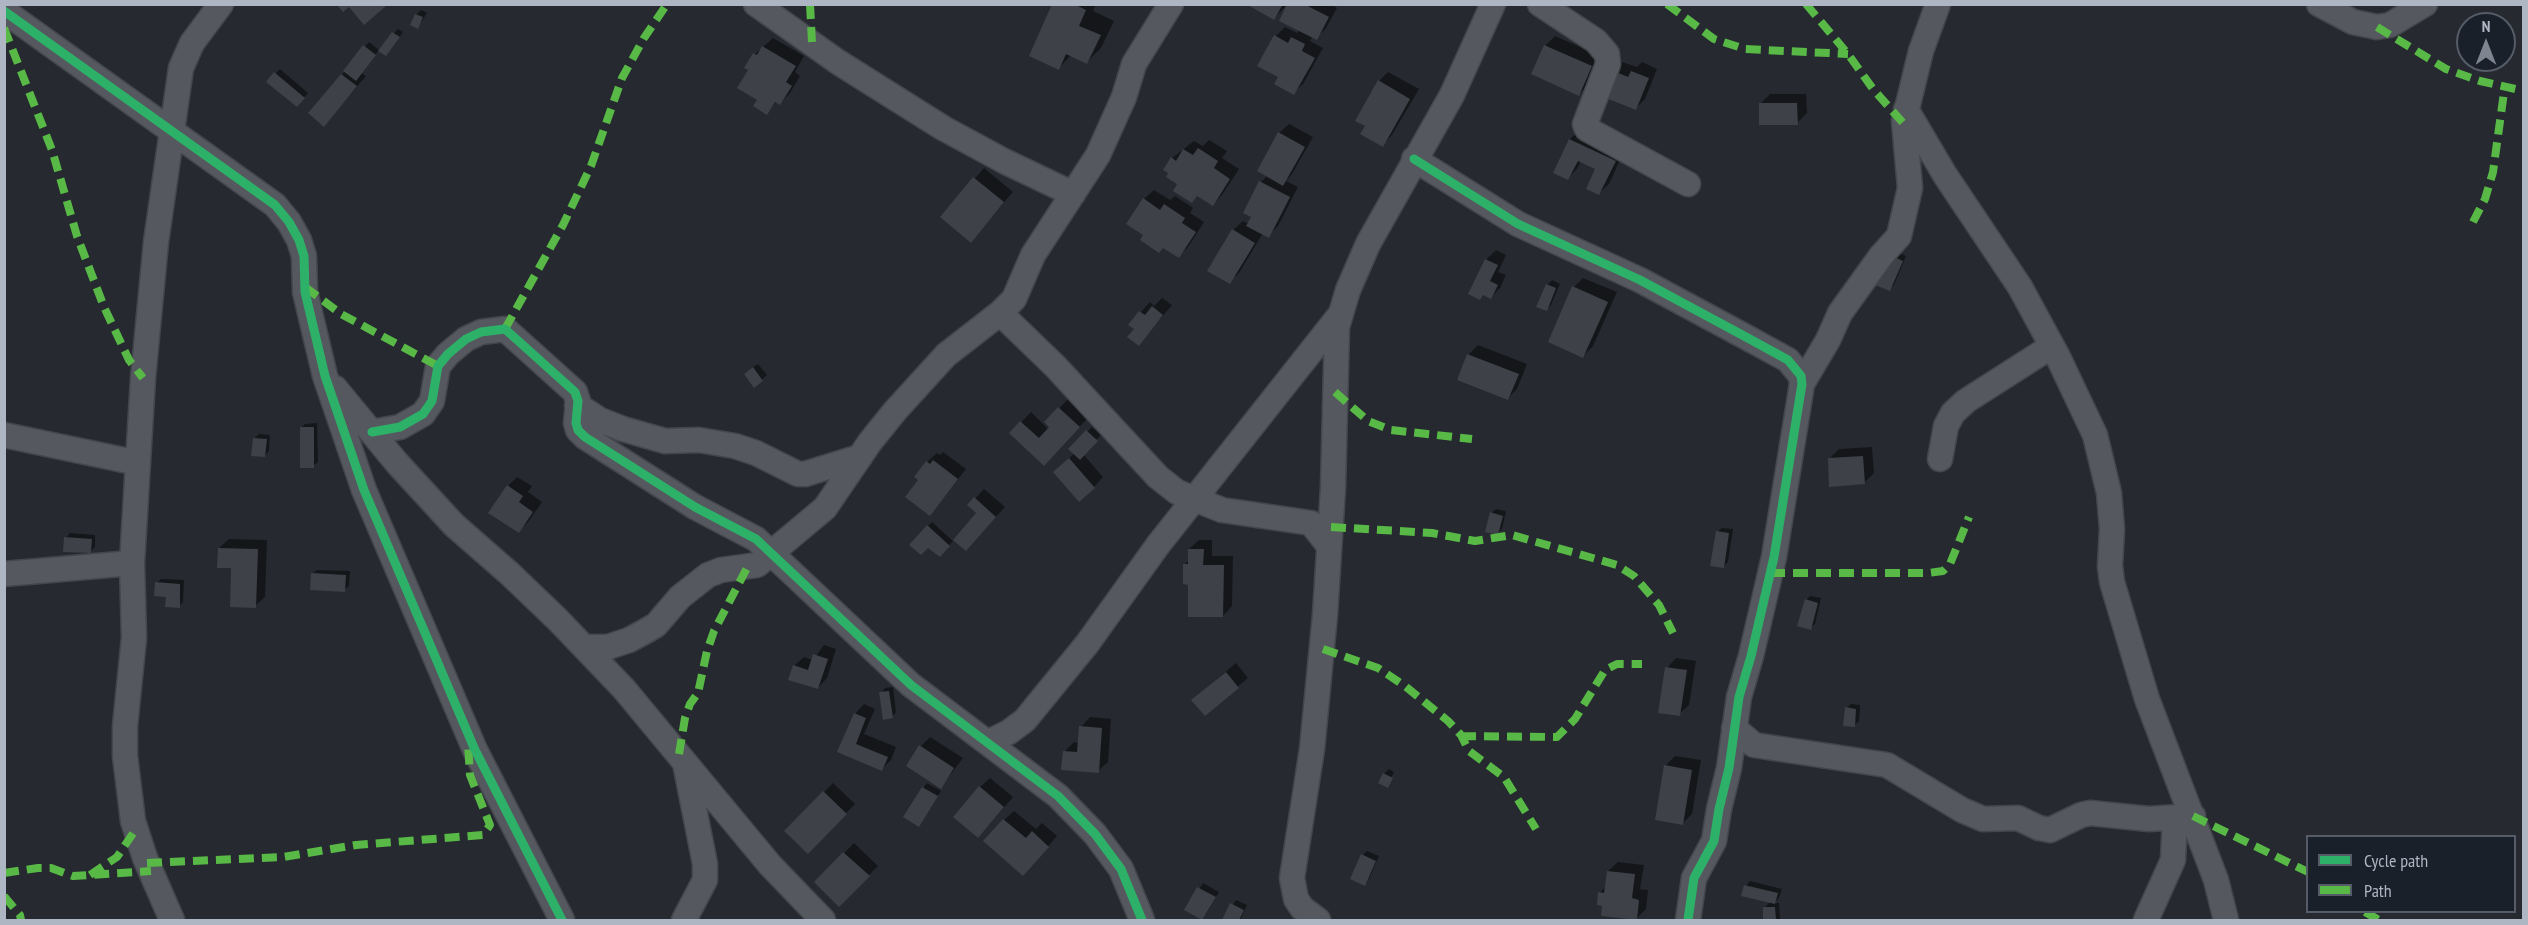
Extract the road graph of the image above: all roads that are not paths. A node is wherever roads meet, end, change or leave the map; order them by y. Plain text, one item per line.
1 (221, 4) edge
2 (756, 4) edge
3 (1171, 4) edge
4 (1493, 4) edge
5 (1540, 4) edge
6 (1938, 4) edge
7 (2319, 4) edge
8 (2425, 4) edge
9 (4, 11) edge
10 (1906, 109) junction
11 (172, 132) junction
12 (1414, 159) junction
13 (1688, 183) dead end
14 (1073, 194) junction
15 (1000, 314) junction
16 (1341, 314) junction
17 (2052, 346) junction
18 (325, 376) junction
19 (1802, 384) junction
20 (577, 405) junction
21 (372, 432) junction
22 (4, 435) edge
23 (860, 457) junction
24 (1940, 459) dead end
25 (138, 463) junction
26 (1194, 499) junction
27 (1329, 546) junction
28 (772, 554) junction
29 (132, 563) junction
30 (4, 574) edge
31 (584, 647) junction
32 (1734, 728) junction
33 (989, 742) junction
34 (684, 760) junction
35 (2184, 817) junction
36 (172, 921) edge
37 (562, 921) edge
38 (684, 921) edge
39 (823, 921) edge
40 (1142, 921) edge
41 (1318, 921) edge
42 (1688, 921) edge
43 (2146, 921) edge
44 (2226, 921) edge

1 - 11 street
2 - 14 street
3 - 14 street
4 - 12 street
5 - 13 street
6 - 10 street
7 - 8 street
9 - 11 street
10 - 17 street
10 - 19 street
11 - 18 street
11 - 25 street
12 - 16 street
12 - 19 street
14 - 15 street
15 - 23 street
15 - 26 street
16 - 26 street
16 - 27 street
17 - 24 street
17 - 35 street
18 - 21 street
18 - 37 street
19 - 32 street
20 - 21 street
20 - 23 street
20 - 28 street
21 - 31 street
22 - 25 street
23 - 28 street
25 - 29 street
26 - 27 street
26 - 33 street
27 - 41 street
28 - 31 street
28 - 33 street
29 - 30 street
29 - 36 street
31 - 34 street
32 - 35 street
32 - 42 street
33 - 40 street
34 - 38 street
34 - 39 street
35 - 43 street
35 - 44 street

